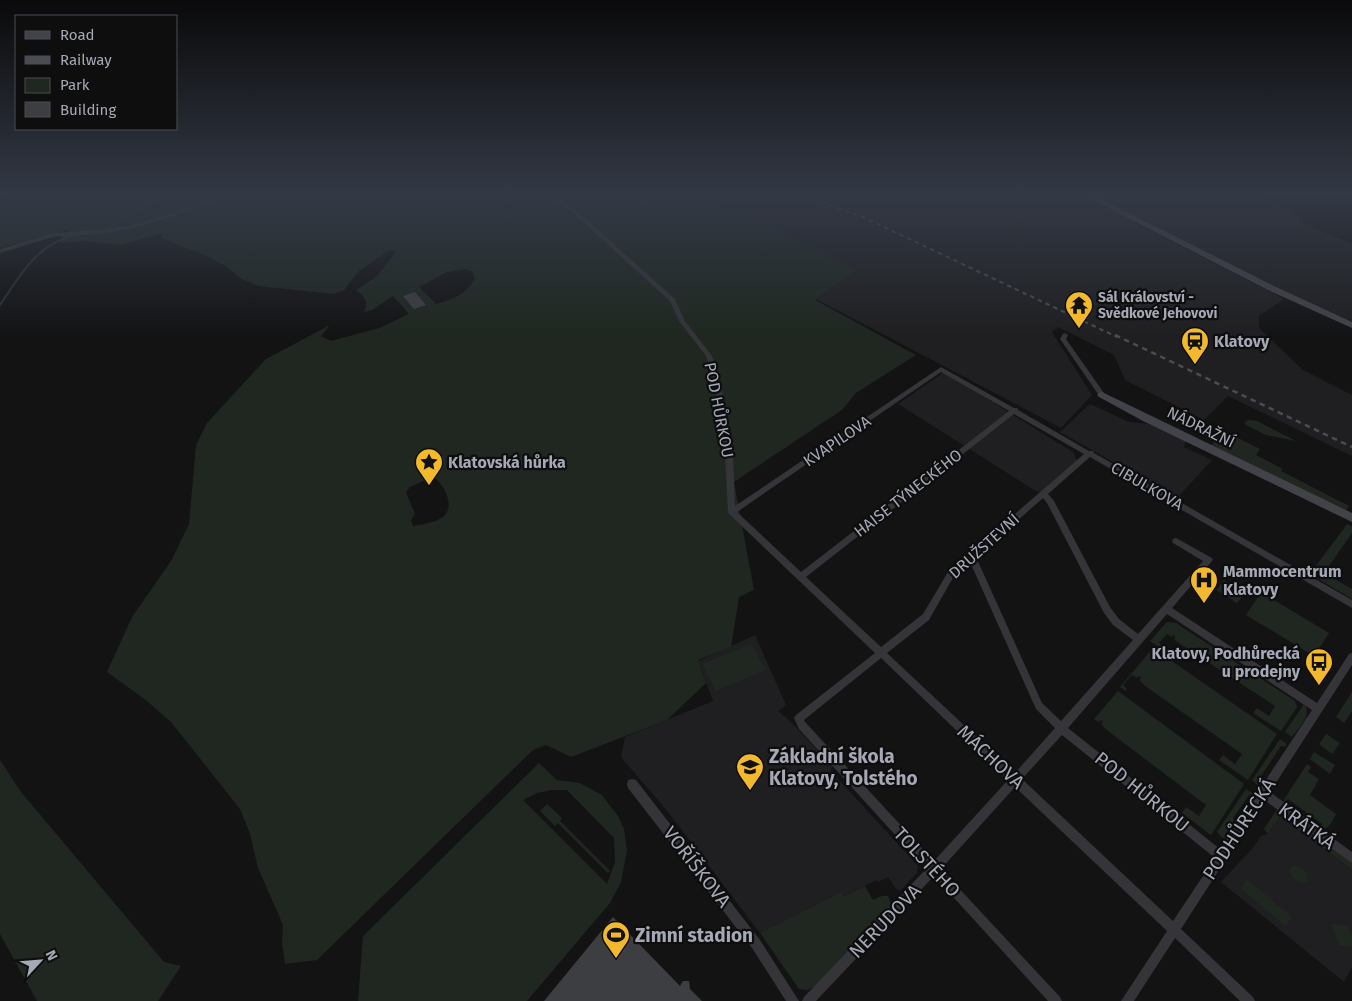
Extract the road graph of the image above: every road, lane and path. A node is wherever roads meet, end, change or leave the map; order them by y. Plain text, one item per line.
1 (29, 243) edge
2 (609, 243) edge
3 (1182, 243) edge
4 (0, 251) edge
5 (1352, 324) edge
6 (1064, 334) dead end
7 (941, 369) joint
8 (1102, 395) joint
9 (1014, 410) junction
10 (1090, 453) junction
11 (1044, 494) junction
12 (732, 512) junction
13 (1352, 518) edge
14 (1176, 541) dead end
15 (971, 555) junction
16 (801, 576) junction
17 (1352, 604) edge
18 (1166, 609) junction
19 (1139, 640) junction
20 (880, 653) junction
21 (1351, 662) edge
22 (1318, 709) junction
23 (799, 722) joint
24 (1062, 729) junction
25 (1016, 780) junction
26 (632, 784) dead end
27 (1263, 793) junction
28 (1221, 856) junction
29 (1352, 858) edge
30 (934, 870) junction
31 (1173, 929) junction
32 (794, 1001) edge
33 (808, 1001) edge
34 (1056, 1001) edge
35 (1127, 1001) edge
36 (1249, 1001) edge

1 - 4 street
2 - 12 street, POD HŮRKOU
3 - 5 street
6 - 8 street, NÁDRAŽNÍ
7 - 9 street, CIBULKOVA
7 - 12 street, KVAPILOVA
8 - 13 street, NÁDRAŽNÍ
9 - 10 street, CIBULKOVA
9 - 16 street, HAISE TÝNECKÉHO
10 - 11 street, DRUŽSTEVNÍ
10 - 17 street, CIBULKOVA
11 - 15 street, DRUŽSTEVNÍ
11 - 19 street
12 - 16 street, MÁCHOVA
14 - 18 street
15 - 20 street, DRUŽSTEVNÍ
15 - 24 street, POD HŮRKOU
16 - 20 street, MÁCHOVA
18 - 19 street
18 - 22 street
19 - 24 street
20 - 23 street, DRUŽSTEVNÍ
20 - 25 street, MÁCHOVA
21 - 22 street, PODHŮRECKÁ
22 - 27 street, PODHŮRECKÁ
23 - 30 street, TOLSTÉHO
24 - 25 street, NERUDOVA
24 - 28 street, POD HŮRKOU
25 - 30 street, NERUDOVA
25 - 31 street, MÁCHOVA
26 - 32 street, VOŘÍŠKOVA
27 - 28 street, PODHŮRECKÁ
27 - 29 street, KRÁTKÁ
28 - 31 street, PODHŮRECKÁ
30 - 33 street, NERUDOVA
30 - 34 street, TOLSTÉHO
31 - 35 street, PODHŮRECKÁ
31 - 36 street, MÁCHOVA

